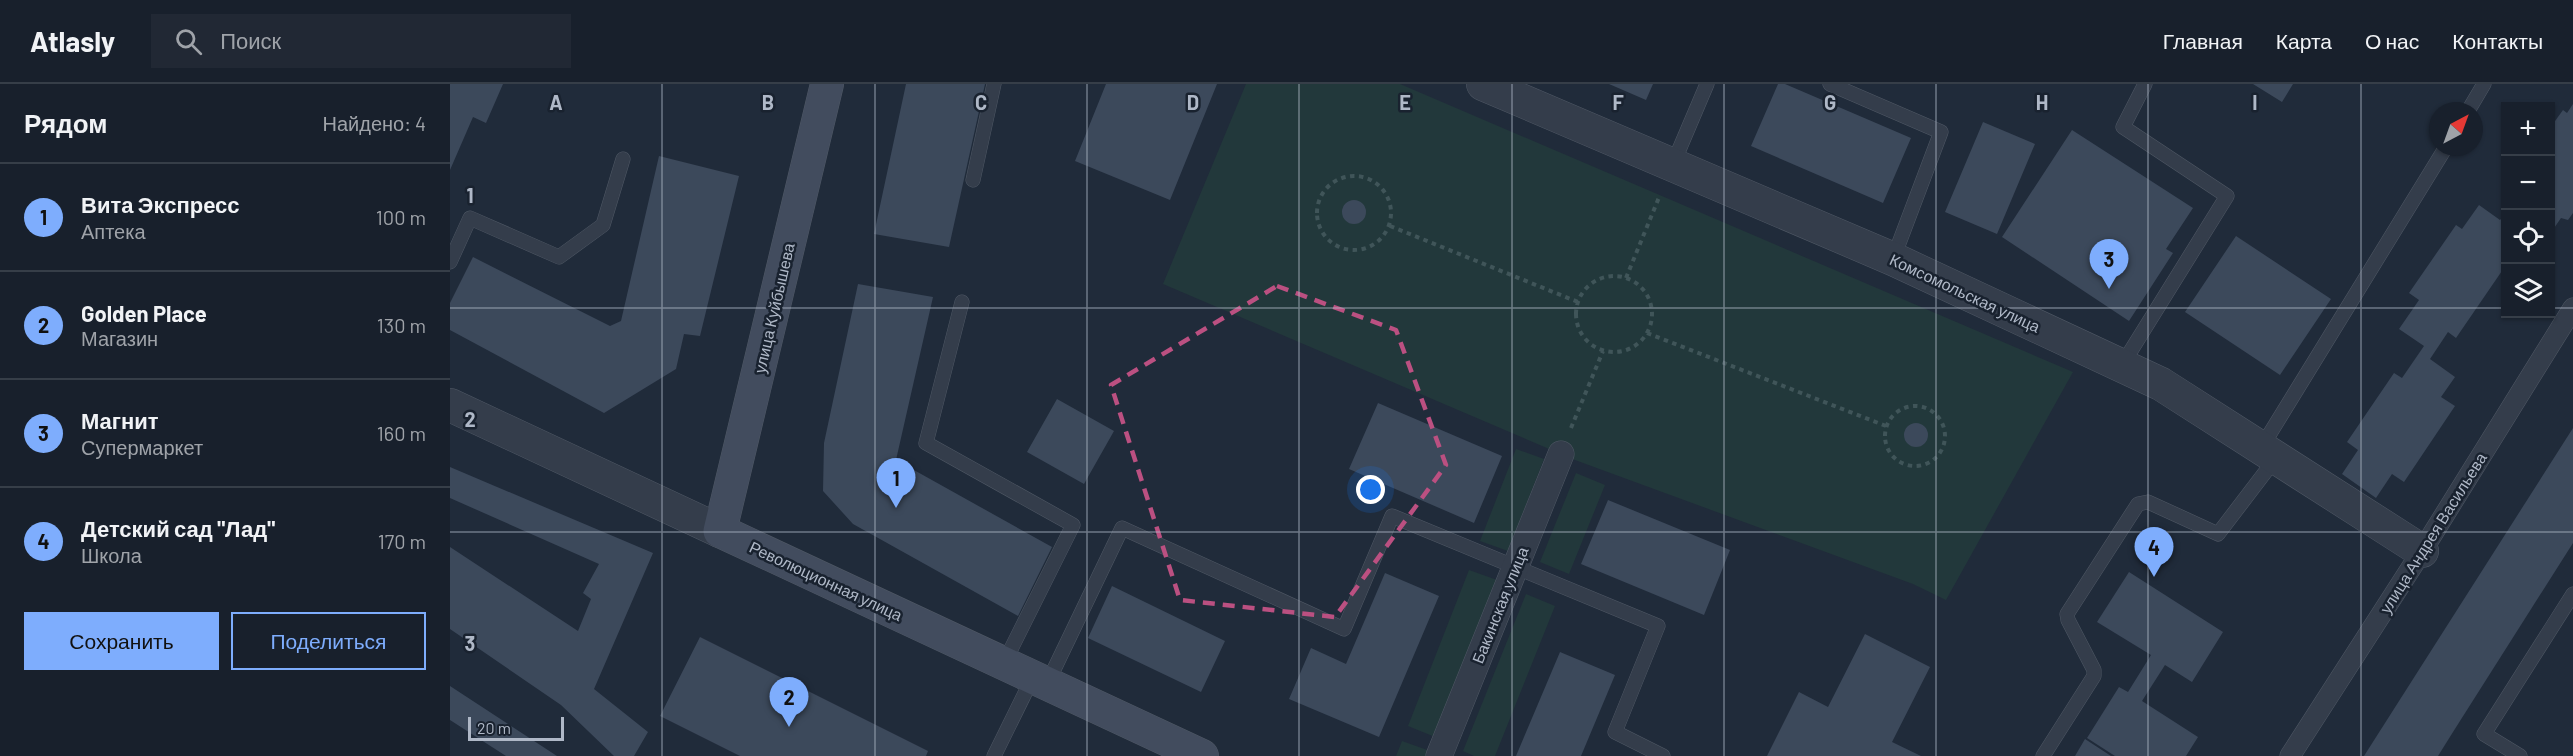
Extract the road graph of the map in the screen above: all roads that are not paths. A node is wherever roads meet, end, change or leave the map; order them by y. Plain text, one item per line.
1 (827, 84) edge
2 (994, 84) edge
3 (1483, 84) edge
4 (1707, 84) edge
5 (1830, 84) edge
6 (2145, 84) edge
7 (2484, 84) edge
8 (2473, 102) edge
9 (2441, 156) edge
10 (623, 159) dead end
11 (1673, 164) junction
12 (973, 180) dead end
13 (1893, 259) junction
14 (450, 262) edge
15 (962, 302) dead end
16 (2573, 308) edge
17 (2121, 367) junction
18 (450, 405) edge
19 (2268, 453) junction
20 (1561, 454) road end
21 (720, 531) junction
22 (2422, 551) junction
23 (1515, 567) junction
24 (2573, 594) edge
25 (1004, 663) junction
26 (1040, 680) junction
27 (1639, 751) edge
28 (994, 756) edge
29 (1200, 756) edge
30 (1439, 756) edge
31 (1663, 756) edge
32 (2043, 756) edge
33 (2290, 756) edge
34 (2520, 756) edge

1 - 21 main road, улица Куйбышева
2 - 12 lane
3 - 11 street, Комсомольская улица
4 - 11 lane
5 - 13 lane
6 - 17 lane
7 - 8 lane
9 - 19 lane
10 - 14 lane
11 - 13 street, Комсомольская улица
13 - 17 street, Комсомольская улица
15 - 25 lane
16 - 22 street, улица Андрея Васильева
17 - 19 street, Комсомольская улица
18 - 21 street, Революционная улица
19 - 22 street, Комсомольская улица
19 - 32 lane
20 - 23 street, Бакинская улица
21 - 25 main road, Революционная улица
22 - 33 street, улица Андрея Васильева
23 - 26 lane
23 - 27 lane
23 - 30 street, Бакинская улица
24 - 34 lane
25 - 26 main road, Революционная улица
26 - 28 lane
26 - 29 main road, Революционная улица
27 - 31 lane

